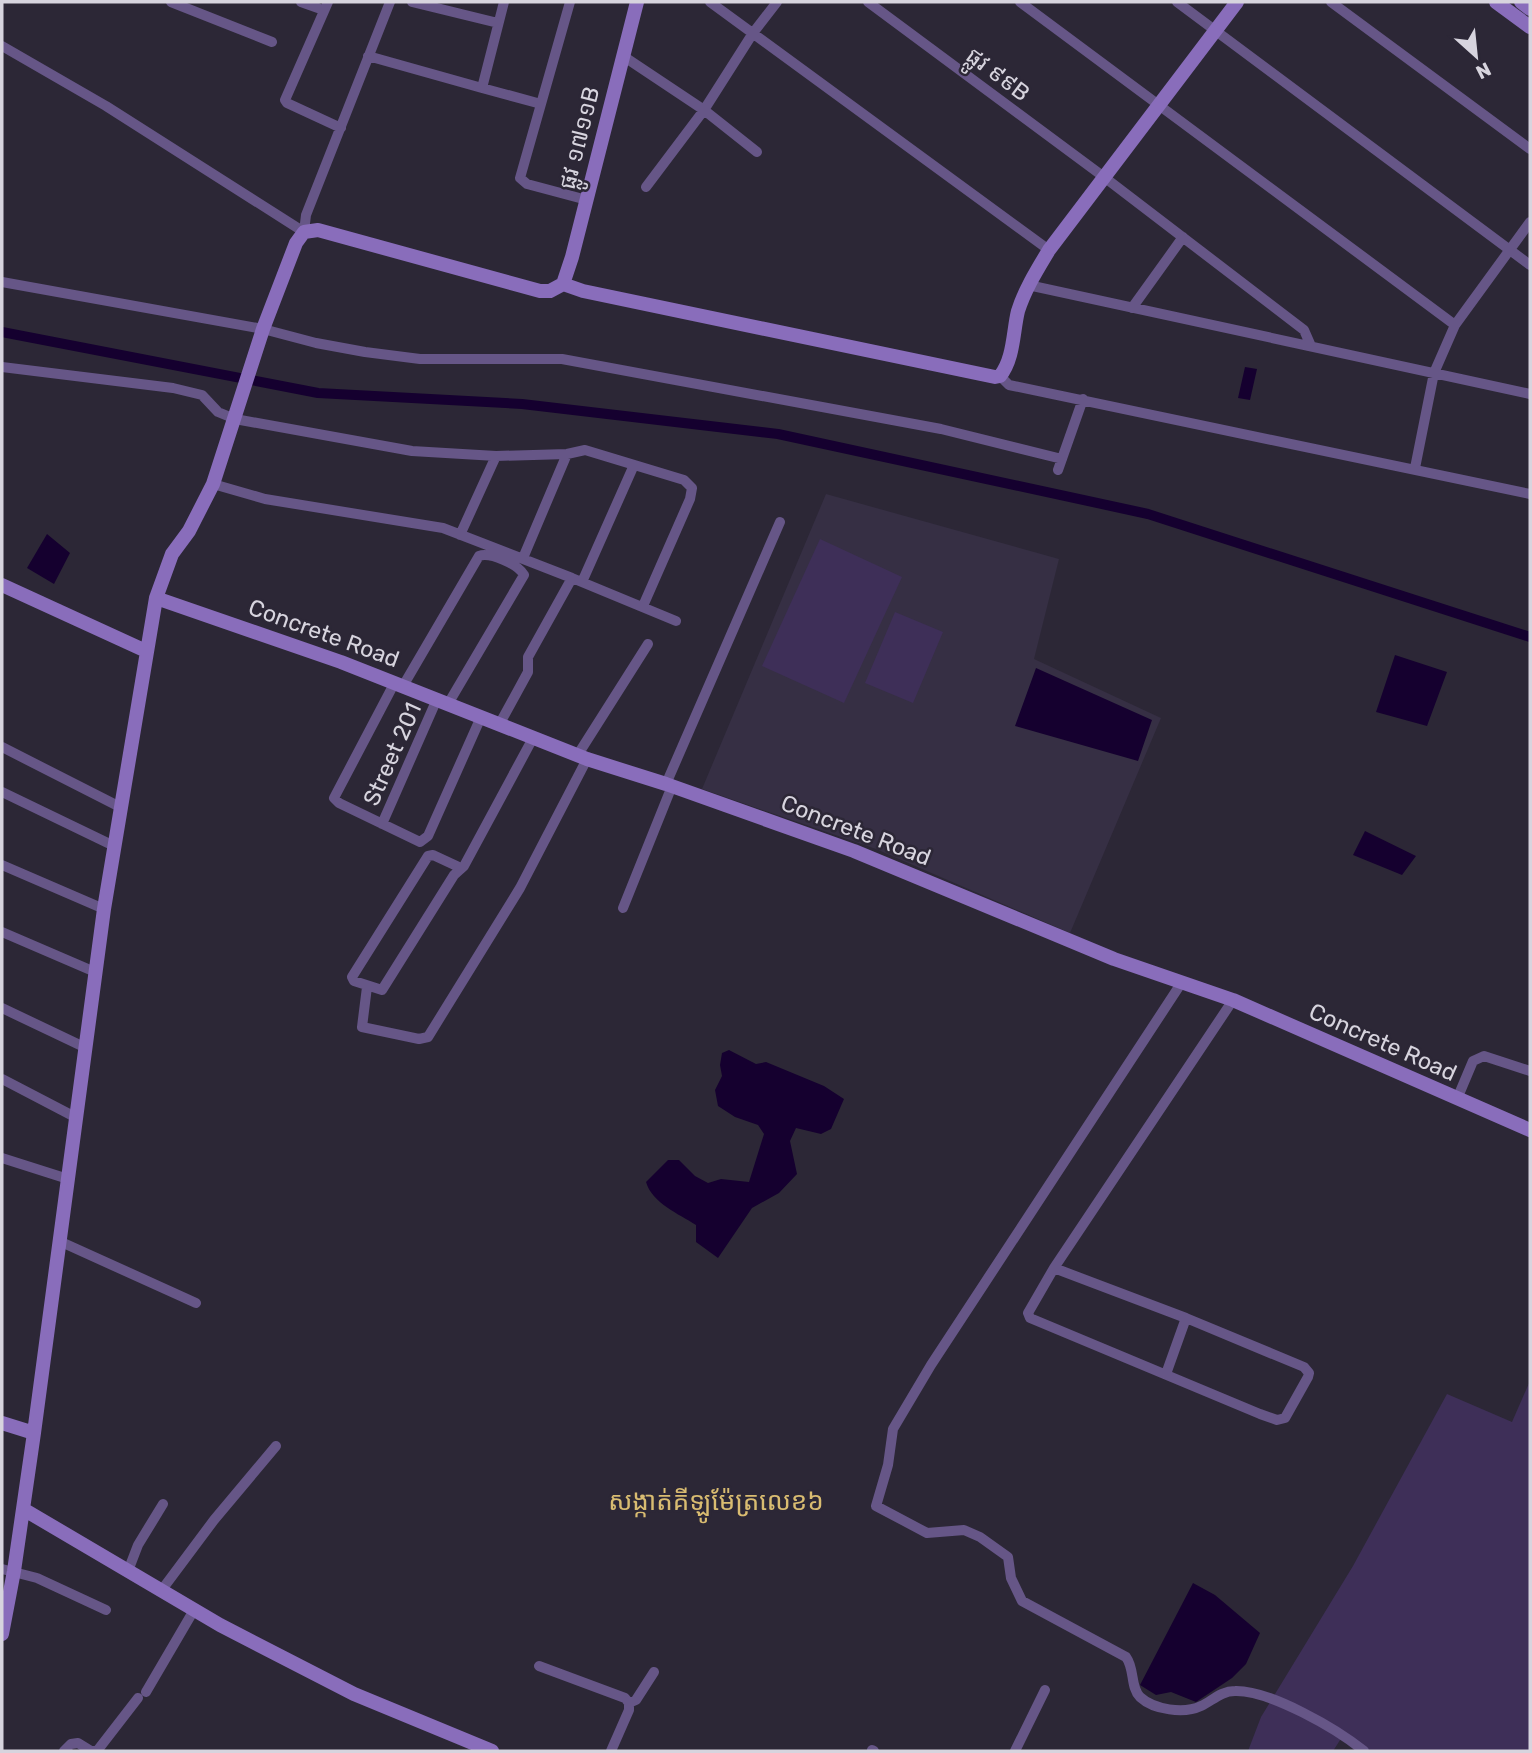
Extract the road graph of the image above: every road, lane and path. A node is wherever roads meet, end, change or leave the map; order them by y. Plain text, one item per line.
1 (171, 2) edge
2 (301, 2) edge
3 (328, 2) edge
4 (390, 2) edge
5 (412, 2) edge
6 (504, 2) edge
7 (570, 2) edge
8 (638, 2) edge
9 (710, 2) edge
10 (777, 2) edge
11 (868, 2) edge
12 (1020, 2) edge
13 (1177, 2) edge
14 (1237, 2) edge
15 (1331, 2) edge
16 (1496, 2) edge
17 (1521, 2) edge
18 (317, 8) dead end
19 (1530, 9) edge
20 (499, 23) junction
21 (1530, 27) edge
22 (1215, 31) junction
23 (753, 33) junction
24 (272, 42) dead end
25 (2, 47) edge
26 (368, 56) junction
27 (624, 57) junction
28 (482, 88) junction
29 (541, 104) junction
30 (1158, 104) junction
31 (704, 110) junction
32 (341, 128) junction
33 (1530, 149) edge
34 (757, 152) dead end
35 (1104, 177) junction
36 (646, 187) dead end
37 (587, 200) junction
38 (1530, 222) edge
39 (304, 232) junction
40 (1183, 237) junction
41 (1511, 249) junction
42 (1048, 250) junction
43 (1530, 265) edge
44 (2, 282) edge
45 (563, 284) junction
46 (1027, 285) junction
47 (1132, 308) junction
48 (1455, 325) junction
49 (262, 334) junction
50 (1311, 346) junction
51 (2, 367) edge
52 (1434, 373) junction
53 (1000, 376) junction
54 (1530, 394) edge
55 (1083, 399) junction
56 (236, 416) junction
57 (567, 454) junction
58 (496, 456) junction
59 (1062, 459) junction
60 (634, 465) junction
61 (1415, 468) junction
62 (1058, 470) dead end
63 (213, 484) junction
64 (1530, 494) edge
65 (780, 522) dead end
66 (460, 535) junction
67 (523, 558) junction
68 (577, 580) junction
69 (2, 586) edge
70 (156, 598) junction
71 (643, 607) junction
72 (676, 621) dead end
73 (648, 644) dead end
74 (146, 651) junction
75 (399, 684) junction
76 (442, 702) junction
77 (481, 717) junction
78 (499, 725) junction
79 (533, 738) junction
80 (2, 747) edge
81 (582, 757) junction
82 (669, 785) junction
83 (2, 792) edge
84 (120, 807) junction
85 (382, 824) junction
86 (114, 846) junction
87 (2, 864) edge
88 (461, 868) junction
89 (623, 908) dead end
90 (104, 909) junction
91 (2, 932) edge
92 (94, 972) junction
93 (1182, 982) junction
94 (367, 987) junction
95 (1233, 1000) junction
96 (2, 1008) edge
97 (84, 1047) junction
98 (1530, 1071) edge
99 (2, 1079) edge
100 (1457, 1099) junction
101 (75, 1117) junction
102 (1529, 1127) edge
103 (2, 1158) edge
104 (68, 1179) junction
105 (59, 1241) junction
106 (1054, 1268) junction
107 (196, 1303) dead end
108 (1186, 1318) junction
109 (1166, 1374) junction
110 (2, 1423) edge
111 (34, 1433) junction
112 (276, 1446) dead end
113 (163, 1504) dead end
114 (23, 1509) junction
115 (8, 1570) edge
116 (128, 1571) junction
117 (161, 1591) junction
118 (106, 1610) dead end
119 (194, 1610) junction
120 (2, 1634) edge
121 (539, 1666) dead end
122 (654, 1672) dead end
123 (1045, 1690) dead end
124 (629, 1703) junction
125 (64, 1751) edge
126 (97, 1751) edge
127 (492, 1751) edge
128 (611, 1751) edge
129 (1015, 1751) edge
130 (1364, 1751) edge

1 - 24 street
2 - 18 street
3 - 32 street
4 - 26 street
5 - 20 street
6 - 20 street
7 - 29 street
8 - 27 street, ផ្លូវ ១៧១១B
9 - 23 street
10 - 23 street
11 - 35 street, ផ្លូវ ៩៩B
12 - 30 street
13 - 22 street
14 - 22 street
15 - 33 street
16 - 21 street
17 - 19 street
20 - 28 street
22 - 30 street
22 - 41 street
23 - 31 street
23 - 42 street
25 - 39 street
26 - 28 street
26 - 32 street
27 - 31 street
27 - 37 street, ផ្លូវ ១៧១១B
28 - 29 street
29 - 37 street
30 - 35 street
30 - 48 street
31 - 34 street
31 - 36 street
32 - 39 street
35 - 40 street, ផ្លូវ ៩៩B
35 - 42 street
37 - 45 street, ផ្លូវ ១៧១១B
38 - 41 street
39 - 45 street
39 - 49 street
40 - 47 street
40 - 50 street, ផ្លូវ ៩៩B
41 - 43 street
41 - 48 street
42 - 46 street
44 - 49 street
45 - 53 street
46 - 47 street
46 - 53 street
47 - 50 street
48 - 52 street
49 - 56 street
49 - 59 street
50 - 52 street
51 - 56 street
52 - 54 street
52 - 61 street
53 - 55 street
55 - 59 street
55 - 61 street
56 - 58 street
56 - 63 street
57 - 58 street
57 - 60 street
57 - 67 street
58 - 66 street
59 - 62 street
60 - 68 street
60 - 71 street
61 - 64 street
63 - 66 street
63 - 70 street
65 - 82 street
66 - 67 street
67 - 68 street
68 - 71 street
68 - 78 street
69 - 74 street
70 - 74 street
70 - 75 street, Concrete Road
71 - 72 street
73 - 81 street
74 - 84 street
75 - 76 street, Concrete Road
75 - 76 street, Street 201
75 - 85 street
76 - 77 street, Concrete Road
76 - 85 street, Street 201
77 - 78 street, Concrete Road
77 - 85 street
78 - 79 street, Concrete Road
79 - 81 street, Concrete Road
79 - 88 street
80 - 84 street
81 - 82 street, Concrete Road
81 - 94 street
82 - 89 street
82 - 93 street, Concrete Road
83 - 86 street
84 - 86 street
86 - 90 street
87 - 90 street
88 - 94 street
88 - 94 street
90 - 92 street
91 - 92 street
92 - 97 street
93 - 95 street, Concrete Road
93 - 130 street
95 - 100 street, Concrete Road
95 - 106 street
96 - 97 street
97 - 101 street
98 - 100 street
99 - 101 street
100 - 102 street, Concrete Road
101 - 104 street
103 - 104 street
104 - 105 street
105 - 107 street
105 - 111 street
106 - 108 street
106 - 109 street
108 - 109 street
108 - 109 street
110 - 111 street
111 - 114 street
112 - 117 street
113 - 116 street
114 - 115 street
114 - 116 street
115 - 118 street
115 - 120 street
116 - 117 street
117 - 119 street
119 - 126 street
119 - 127 street
121 - 124 street
122 - 124 street
123 - 129 street
124 - 128 street
125 - 126 street

